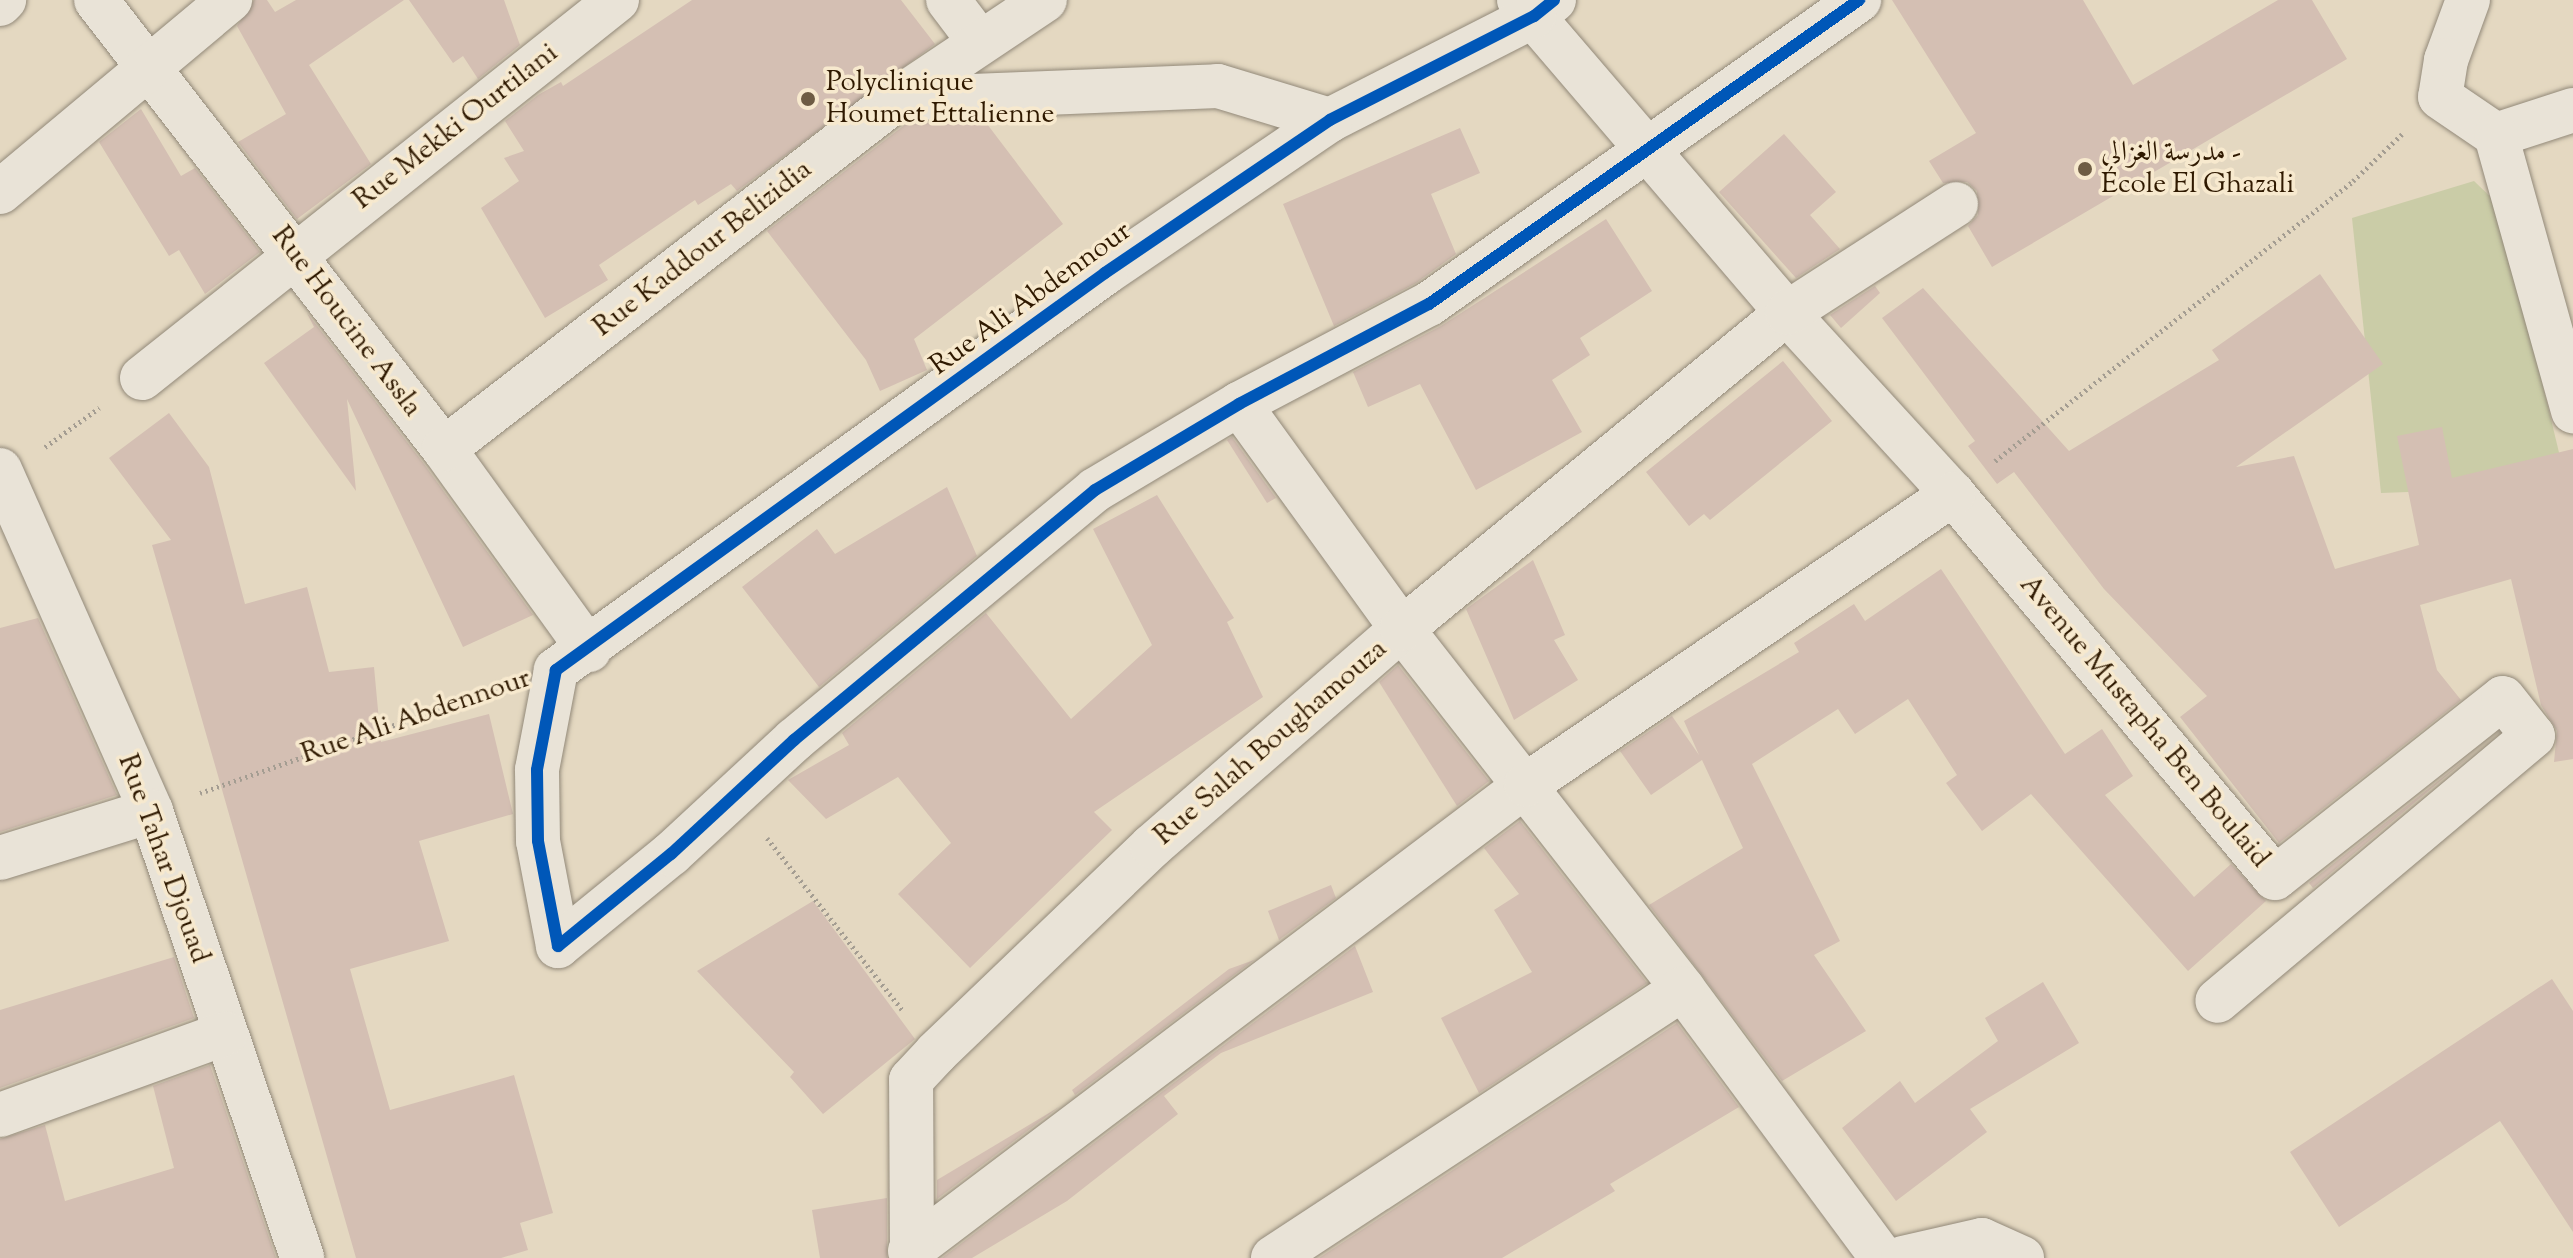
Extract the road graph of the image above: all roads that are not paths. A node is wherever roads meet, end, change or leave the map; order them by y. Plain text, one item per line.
1 (96, 0) edge
2 (230, 0) edge
3 (617, 0) edge
4 (948, 0) edge
5 (1045, 0) edge
6 (1859, 0) edge
7 (2468, 0) edge
8 (1536, 5) edge
9 (979, 41) junction
10 (151, 66) junction
11 (897, 99) junction
12 (2573, 110) edge
13 (1330, 120) junction
14 (2496, 135) junction
15 (1648, 150) junction
16 (0, 192) edge
17 (1956, 204) dead end
18 (295, 255) junction
19 (1787, 313) junction
20 (142, 378) road end
21 (1239, 404) junction
22 (2573, 411) edge
23 (444, 449) junction
24 (2, 473) edge
25 (1953, 494) junction
26 (1402, 629) junction
27 (573, 660) junction
28 (1526, 785) junction
29 (151, 811) junction
30 (0, 858) edge
31 (1683, 989) junction
32 (2217, 1001) dead end
33 (226, 1033) junction
34 (0, 1115) edge
35 (911, 1254) edge
36 (302, 1258) edge
37 (1273, 1258) edge
38 (1882, 1258) edge
39 (1903, 1258) edge
40 (2022, 1258) edge

1 - 10 street, Rue Houcine Assla
2 - 10 street
3 - 18 street, Rue Mekki Ourtilani
4 - 9 street
5 - 9 street, Rue Kaddour Belizidia
6 - 15 street
7 - 14 street
8 - 13 street, Rue Ali Abdennour
8 - 15 street, Avenue Mustapha Ben Boulaid
9 - 11 street, Rue Kaddour Belizidia
10 - 16 street
10 - 18 street, Rue Houcine Assla
11 - 13 street
11 - 23 street, Rue Kaddour Belizidia
12 - 14 street
13 - 27 street, Rue Ali Abdennour
14 - 22 street
15 - 19 street, Avenue Mustapha Ben Boulaid
15 - 21 street
17 - 19 street, Rue Salah Boughamouza
18 - 20 street, Rue Mekki Ourtilani
18 - 23 street, Rue Houcine Assla
19 - 25 street, Avenue Mustapha Ben Boulaid
19 - 26 street, Rue Salah Boughamouza
21 - 26 street
21 - 27 street
23 - 27 street, Rue Houcine Assla
24 - 29 street, Rue Tahar Djouad
25 - 28 street
25 - 32 street, Avenue Mustapha Ben Boulaid
26 - 28 street
26 - 35 street, Rue Salah Boughamouza
28 - 31 street
28 - 35 street
29 - 30 street
29 - 33 street, Rue Tahar Djouad
31 - 37 street
31 - 38 street
33 - 34 street
33 - 36 street, Rue Tahar Djouad
39 - 40 street

